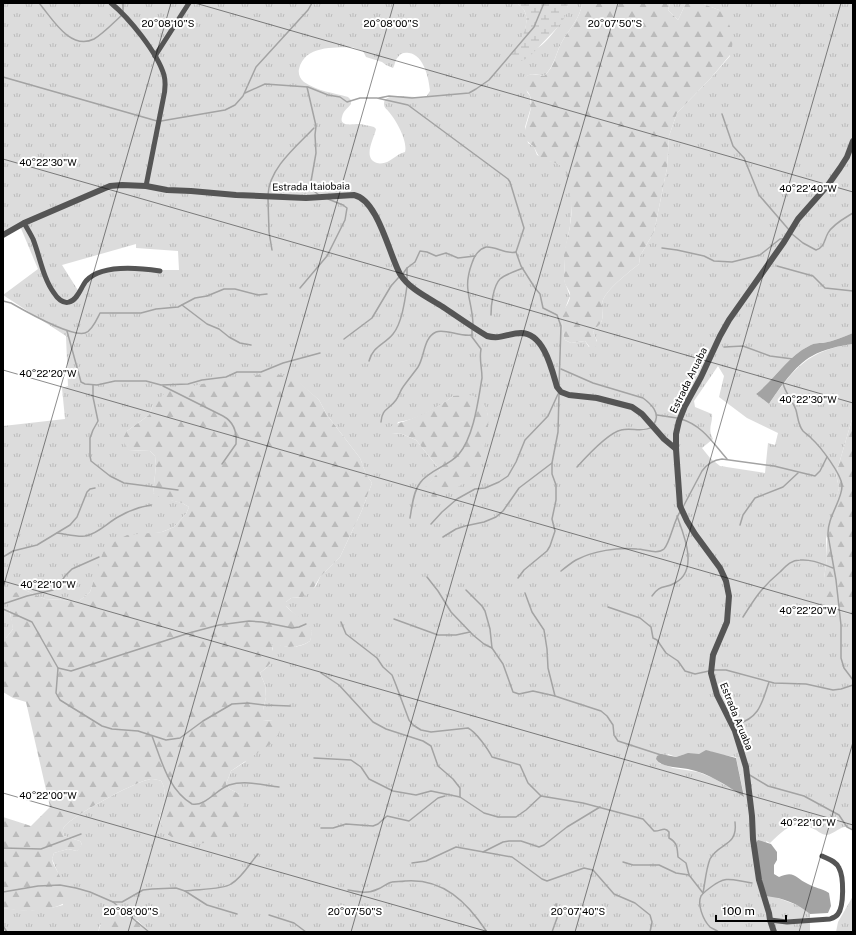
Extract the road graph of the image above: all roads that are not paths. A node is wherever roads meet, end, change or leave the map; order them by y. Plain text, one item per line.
1 (111, 3) edge
2 (189, 3) edge
3 (155, 56) junction
4 (853, 141) edge
5 (146, 186) junction
6 (24, 223) junction
7 (3, 235) edge
8 (160, 271) dead end
9 (676, 449) junction
10 (822, 856) dead end
11 (770, 920) junction
12 (774, 932) edge

1 - 3 street
2 - 3 street
3 - 5 street
4 - 9 street, Estrada Aruaba
5 - 6 street, Estrada Itaiobaia
5 - 9 street, Estrada Itaiobaia
6 - 7 street, Estrada Itaiobaia
6 - 8 street
9 - 11 street, Estrada Aruaba
10 - 11 street
11 - 12 street, Estrada Aruaba

